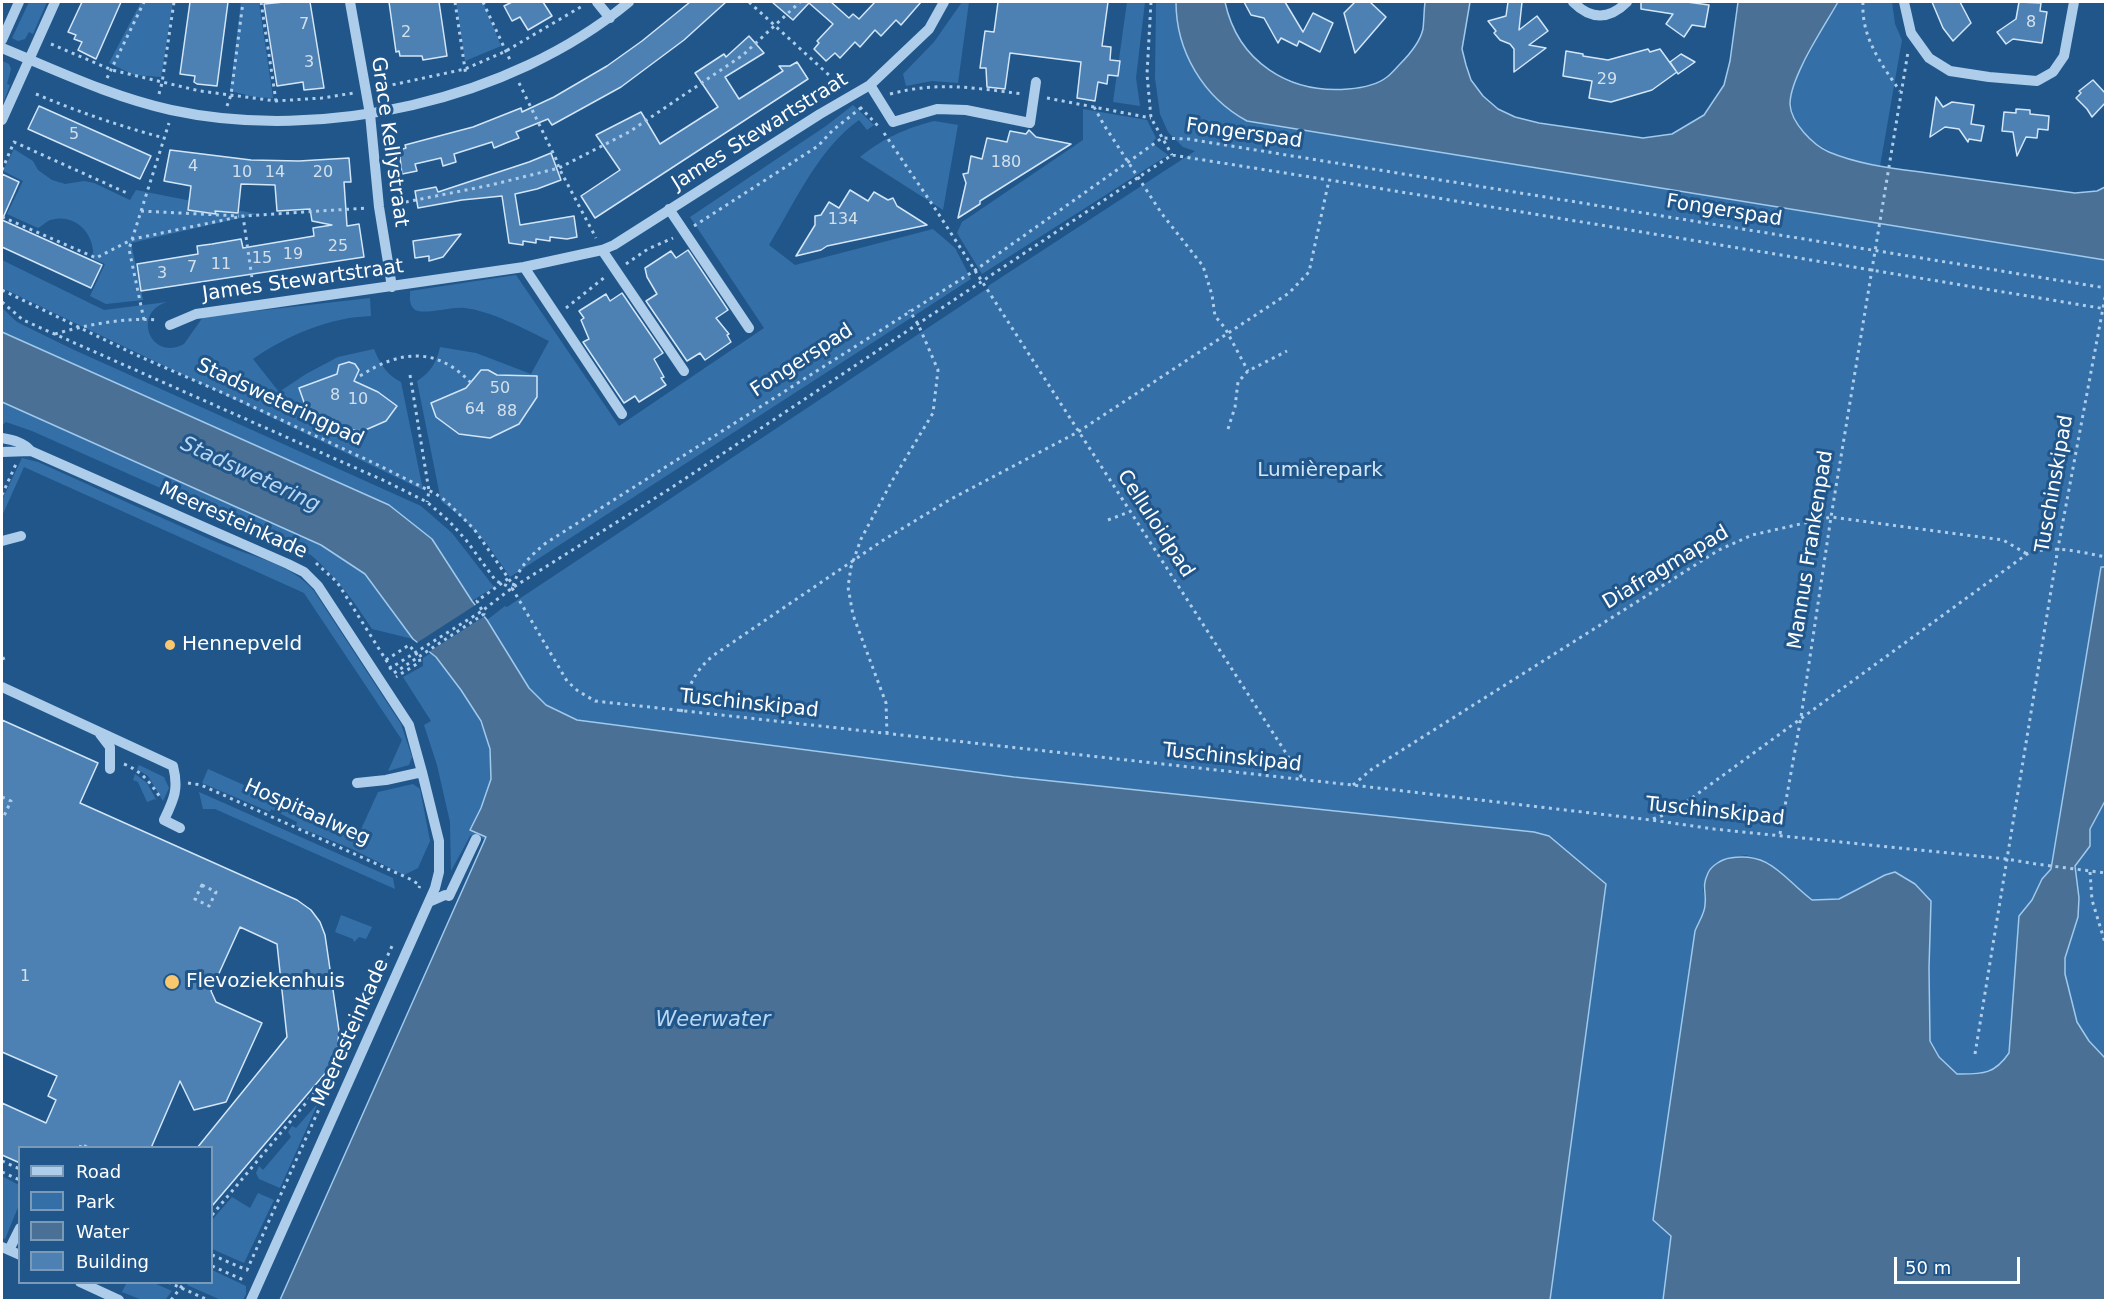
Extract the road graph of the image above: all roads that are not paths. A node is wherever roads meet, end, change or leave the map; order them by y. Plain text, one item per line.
1 (19, 2) edge
2 (55, 2) edge
3 (350, 2) edge
4 (597, 2) edge
5 (629, 2) edge
6 (944, 2) edge
7 (1573, 2) edge
8 (1626, 2) edge
9 (1904, 2) edge
10 (2074, 2) edge
11 (609, 18) junction
12 (2, 40) edge
13 (2, 48) edge
14 (30, 59) junction
15 (1036, 82) dead end
16 (870, 85) junction
17 (370, 114) junction
18 (2, 120) edge
19 (669, 209) junction
20 (602, 250) junction
21 (524, 267) junction
22 (392, 287) junction
23 (170, 325) road end
24 (749, 328) dead end
25 (684, 371) dead end
26 (622, 414) dead end
27 (2, 438) edge
28 (2, 452) edge
29 (26, 452) junction
30 (21, 536) dead end
31 (2, 541) edge
32 (2, 687) edge
33 (94, 729) junction
34 (111, 764) road end
35 (423, 772) junction
36 (357, 783) dead end
37 (180, 828) dead end
38 (476, 839) dead end
39 (429, 902) junction
40 (18, 1233) edge
41 (10, 1251) edge
42 (84, 1284) edge
43 (119, 1300) edge
44 (251, 1300) edge

1 - 12 street
2 - 14 street
3 - 17 street, Grace Kellystraat
4 - 11 street
5 - 11 street
6 - 16 street, James Stewartstraat
7 - 8 street
9 - 10 street
11 - 17 street
13 - 14 street
14 - 17 street
14 - 18 street
15 - 16 street, James Stewartstraat
16 - 19 street, James Stewartstraat
17 - 22 street, Grace Kellystraat
19 - 20 street, James Stewartstraat
19 - 24 street, James Stewartstraat
20 - 21 street, James Stewartstraat
20 - 25 street
21 - 22 street, James Stewartstraat
21 - 26 street
22 - 23 street, James Stewartstraat
27 - 29 street, Meeresteinkade
28 - 29 street, Meeresteinkade
29 - 35 street, Meeresteinkade
30 - 31 street
32 - 33 street
33 - 34 street
33 - 37 street
35 - 36 street
35 - 39 street, Meeresteinkade
38 - 39 street
39 - 44 street, Meeresteinkade
40 - 41 street
42 - 43 street

